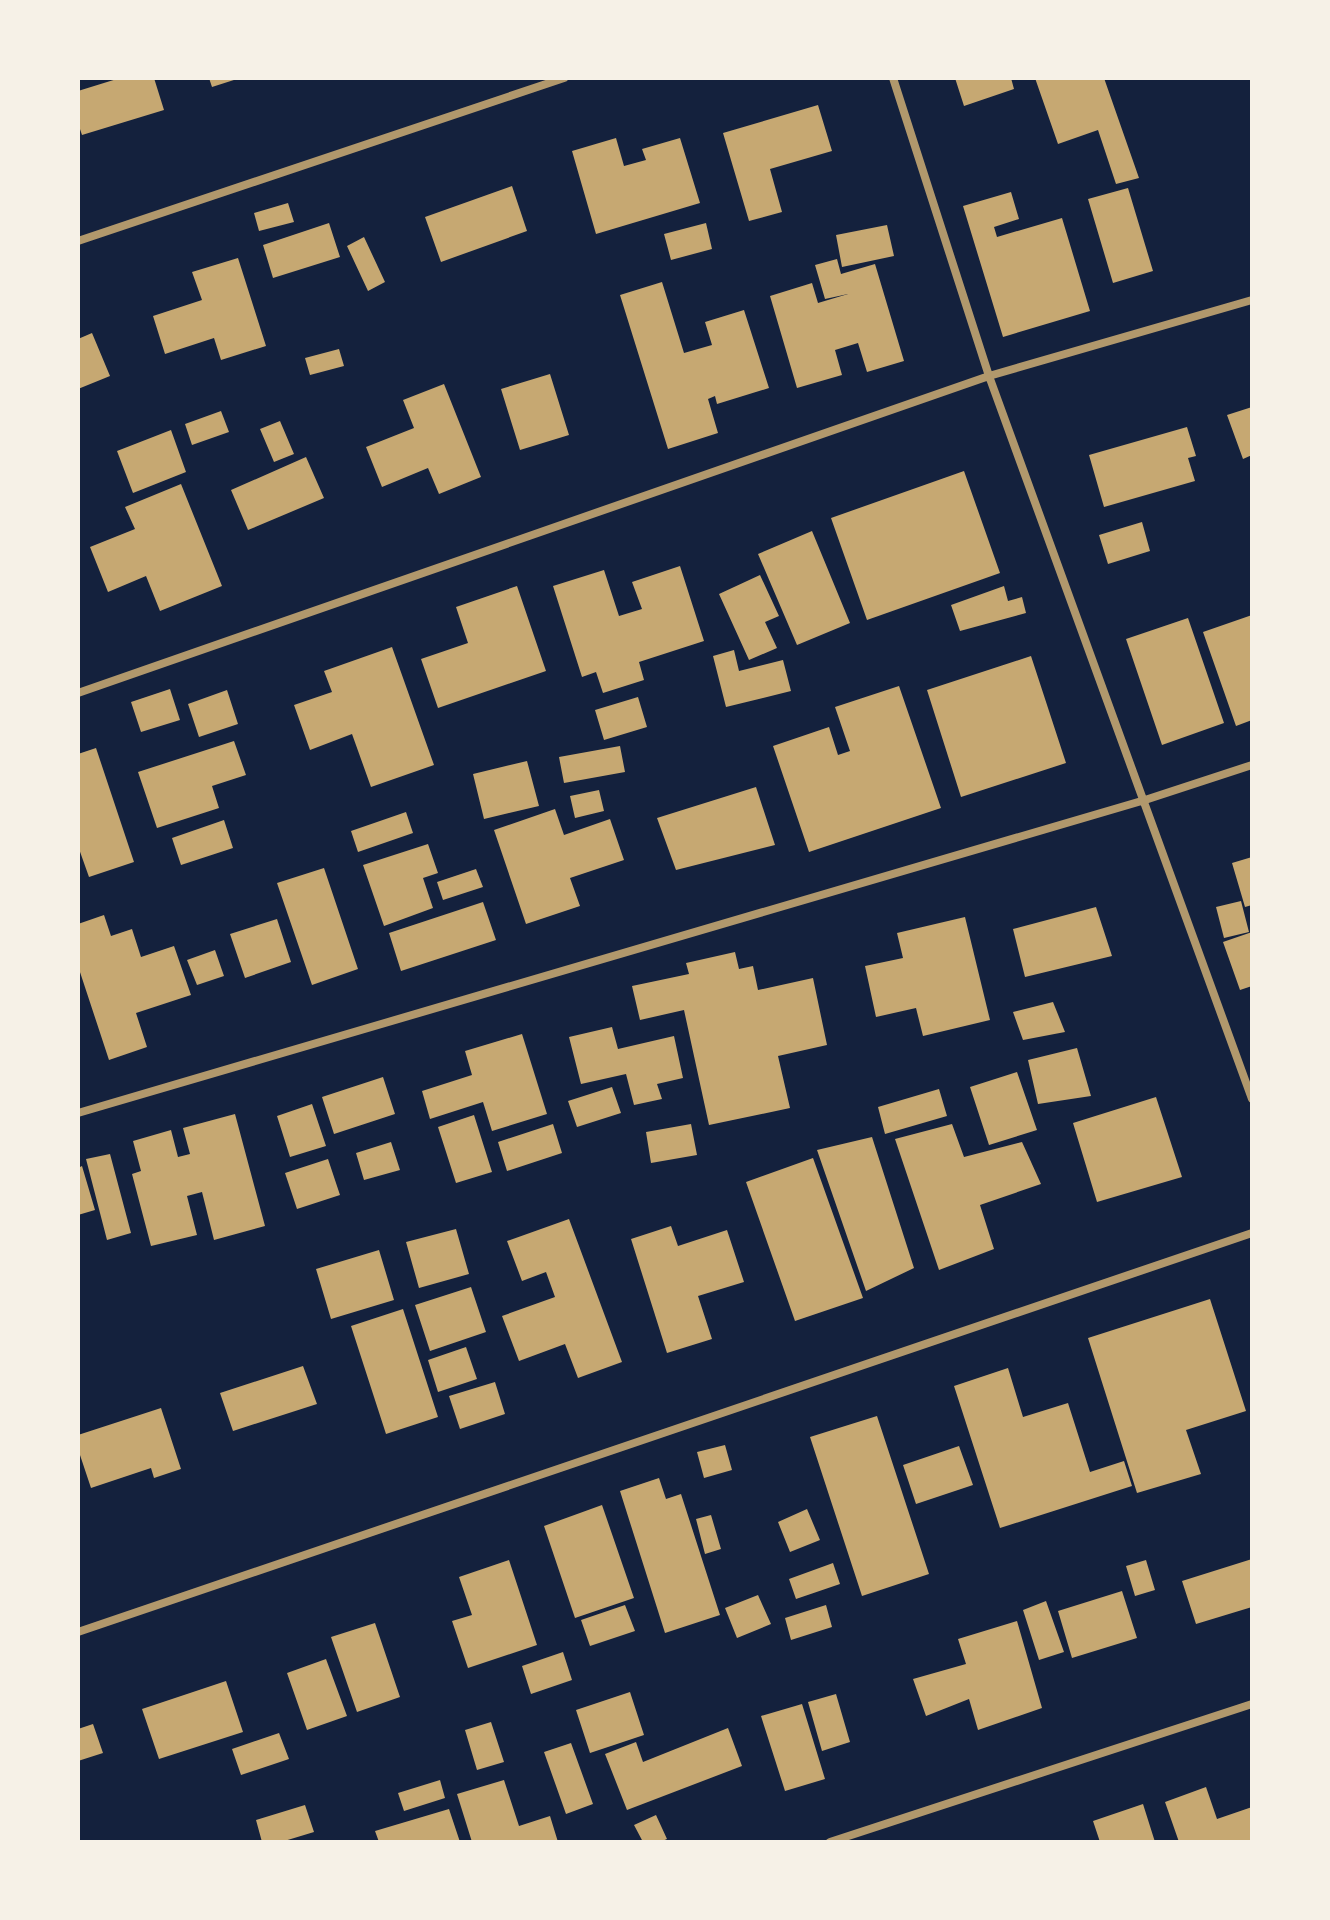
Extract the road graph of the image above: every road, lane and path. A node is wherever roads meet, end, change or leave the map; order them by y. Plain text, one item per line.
1 (564, 78) edge
2 (893, 78) edge
3 (78, 241) edge
4 (1252, 300) edge
5 (989, 376) junction
6 (78, 693) edge
7 (1252, 765) edge
8 (1145, 800) junction
9 (1252, 1099) edge
10 (78, 1113) edge
11 (1252, 1233) edge
12 (78, 1632) edge
13 (1252, 1704) edge
14 (830, 1842) edge

1 - 3 street
2 - 5 street
4 - 5 street
5 - 6 street
5 - 8 street
7 - 8 street
8 - 9 street
8 - 10 street
11 - 12 street
13 - 14 street

